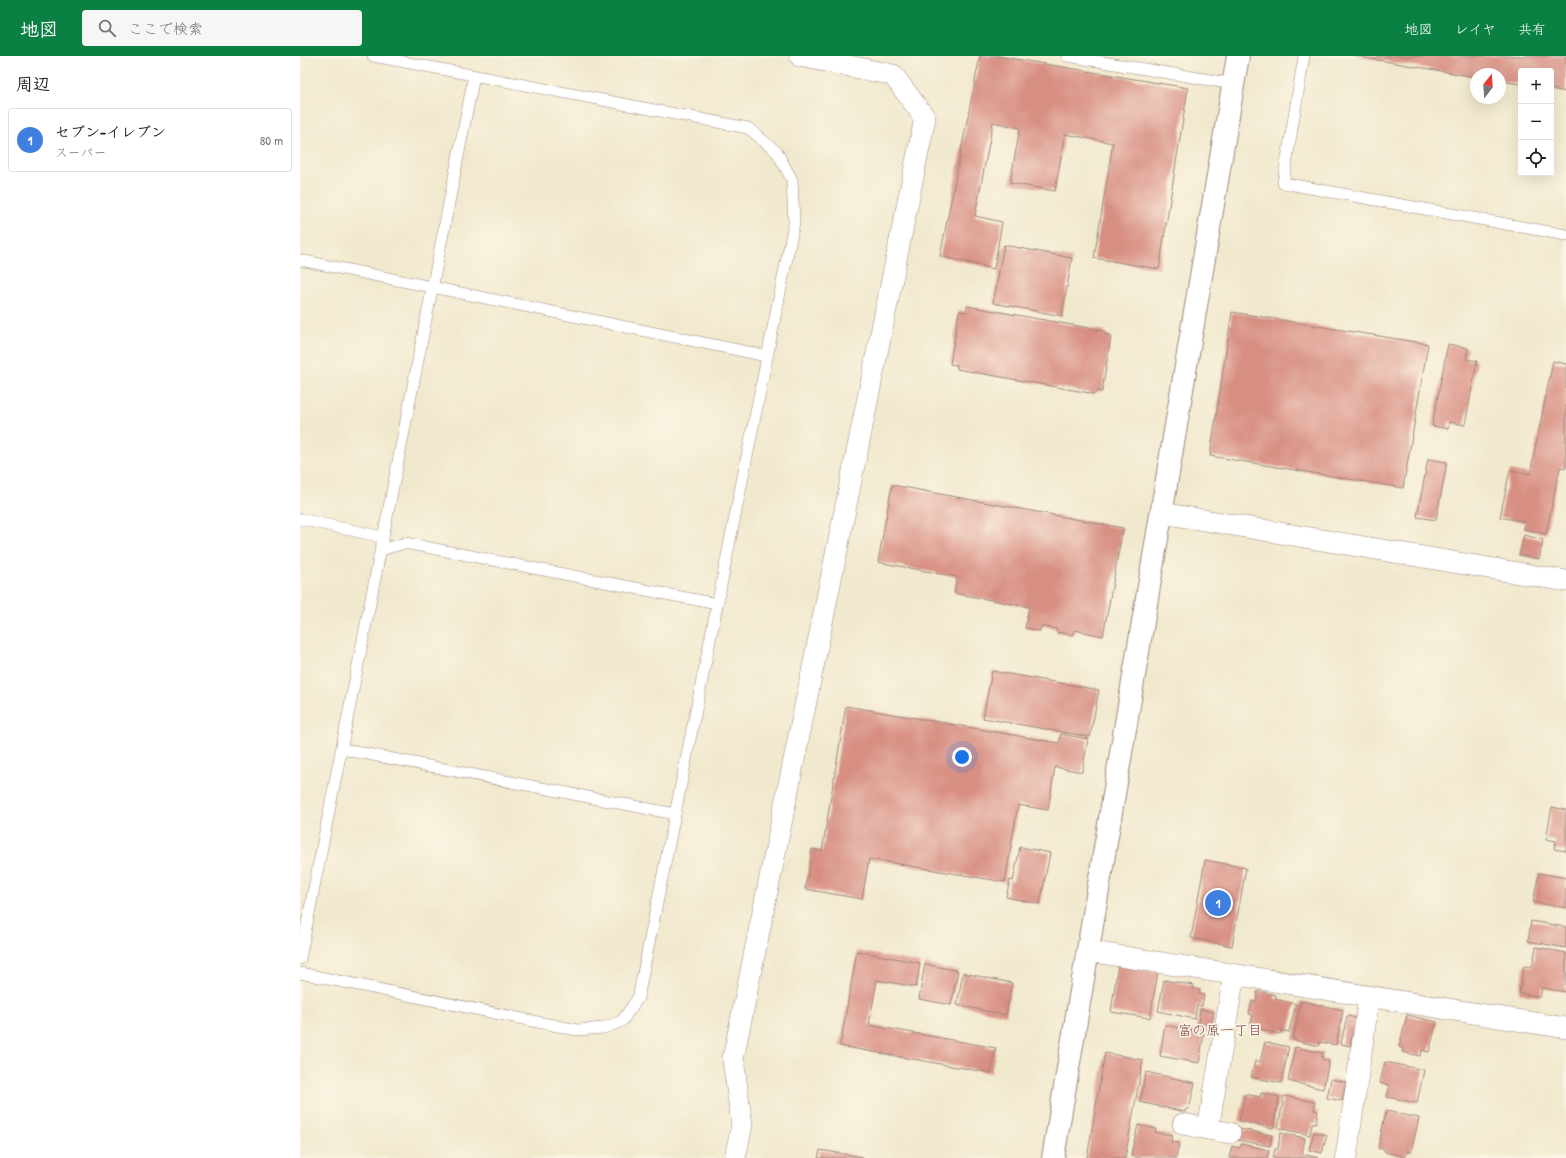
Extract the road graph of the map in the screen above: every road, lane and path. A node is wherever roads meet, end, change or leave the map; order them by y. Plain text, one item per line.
1 (373, 56) edge
2 (800, 56) edge
3 (1068, 56) edge
4 (1238, 56) edge
5 (1304, 56) edge
6 (474, 76) junction
7 (1234, 84) junction
8 (1566, 235) edge
9 (300, 260) edge
10 (433, 286) junction
11 (767, 356) junction
12 (1162, 513) junction
13 (300, 519) edge
14 (383, 537) junction
15 (380, 550) junction
16 (1566, 581) edge
17 (717, 604) junction
18 (342, 749) junction
19 (675, 814) junction
20 (1088, 951) junction
21 (300, 959) edge
22 (300, 973) edge
23 (1234, 975) junction
24 (1369, 997) junction
25 (1566, 1028) edge
26 (1183, 1124) dead end
27 (1208, 1129) junction
28 (1230, 1133) dead end
29 (1346, 1157) edge
30 (736, 1158) edge
31 (1053, 1158) edge

1 - 6 lane
2 - 30 street
3 - 7 lane
4 - 7 street
5 - 8 lane
6 - 10 lane
6 - 11 lane
7 - 12 street
9 - 10 lane
10 - 11 lane
10 - 14 lane
11 - 17 lane
12 - 16 street
12 - 20 street
13 - 14 lane
14 - 15 lane
15 - 17 lane
15 - 18 lane
17 - 19 lane
18 - 19 lane
18 - 21 lane
19 - 22 lane
20 - 23 street
20 - 31 street
23 - 24 street
23 - 27 street
24 - 25 street
24 - 29 street
26 - 27 street
27 - 28 street

